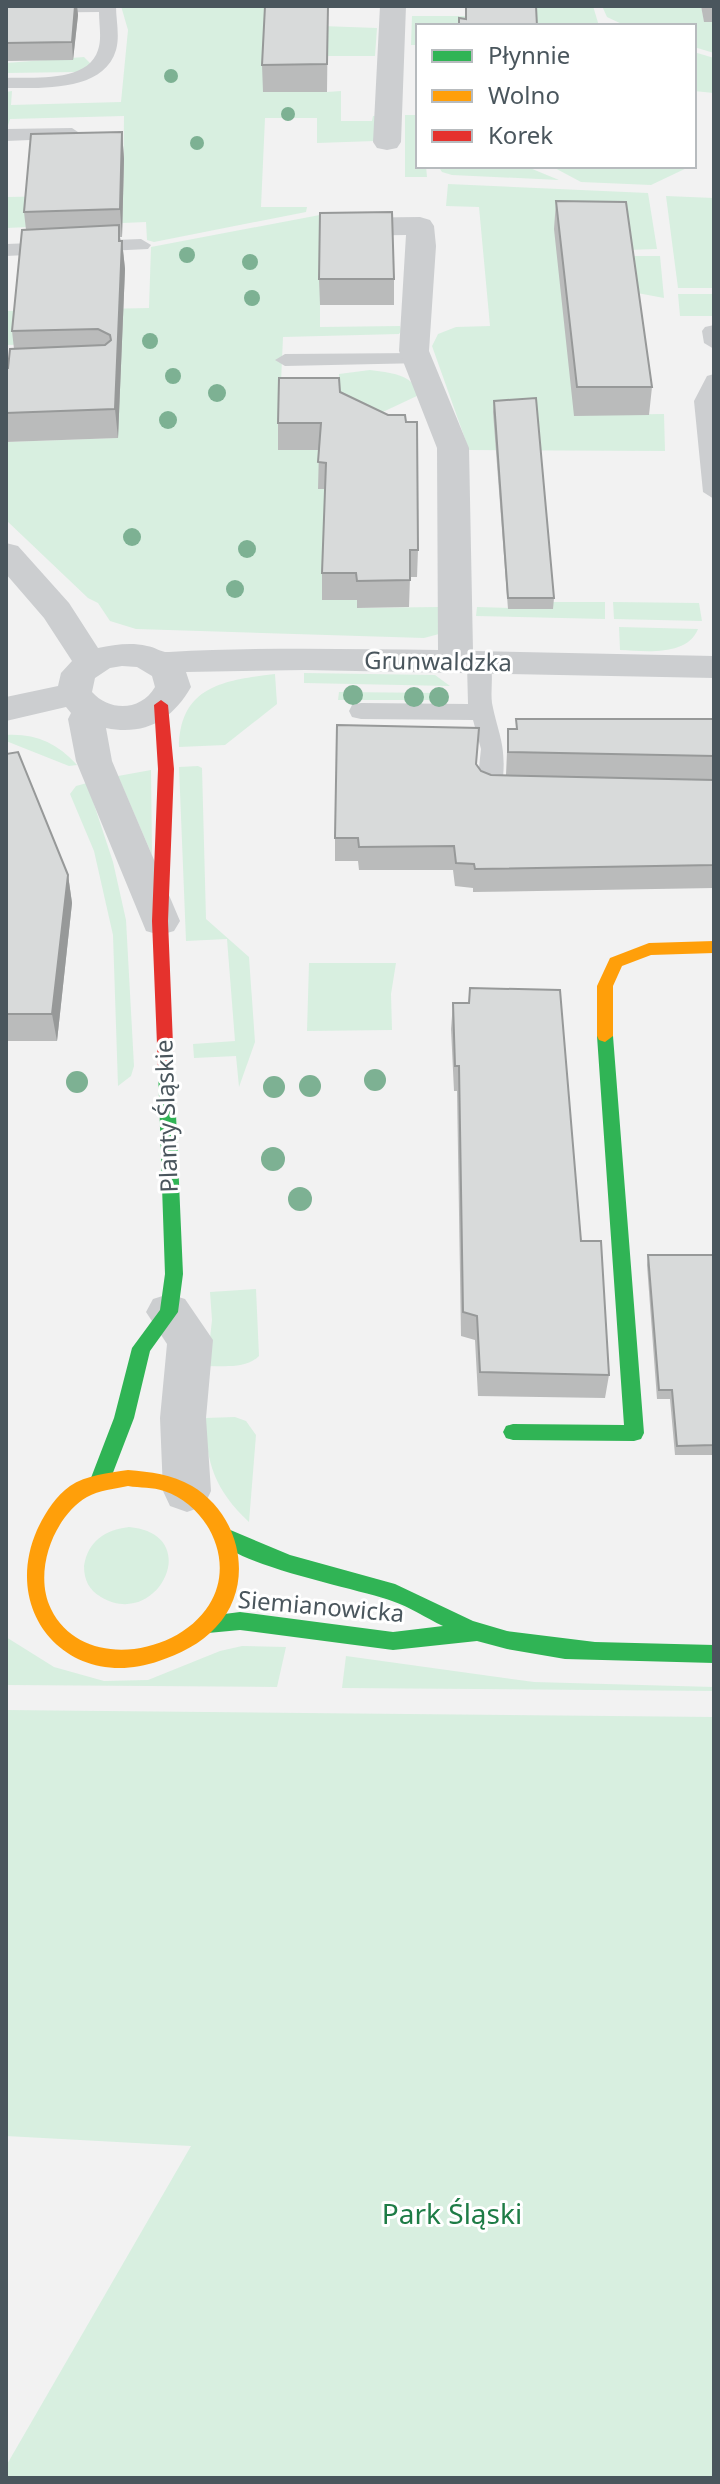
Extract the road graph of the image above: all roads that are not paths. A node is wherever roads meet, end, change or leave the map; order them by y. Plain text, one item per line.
1 (107, 6) edge
2 (393, 6) edge
3 (6, 8) edge
4 (6, 83) edge
5 (92, 134) edge
6 (6, 135) edge
7 (387, 142) dead end
8 (322, 227) edge
9 (141, 245) dead end
10 (6, 250) edge
11 (417, 359) junction
12 (285, 360) dead end
13 (714, 380) edge
14 (714, 492) edge
15 (6, 553) edge
16 (468, 664) junction
17 (162, 665) junction
18 (714, 667) edge
19 (85, 690) junction
20 (161, 705) junction
21 (6, 709) edge
22 (361, 711) dead end
23 (483, 712) junction
24 (550, 788) edge
25 (160, 921) junction
26 (714, 947) edge
27 (169, 1312) junction
28 (513, 1432) dead end
29 (99, 1483) junction
30 (187, 1491) junction
31 (228, 1538) junction
32 (208, 1624) junction
33 (477, 1632) junction
34 (714, 1654) edge

1 - 3 lane
1 - 4 lane
2 - 7 street
5 - 6 lane
8 - 11 street
9 - 10 lane
11 - 12 lane
11 - 16 street
13 - 14 lane
15 - 19 street
16 - 17 street, Grunwaldzka
16 - 18 street, Grunwaldzka
16 - 23 lane
17 - 19 street
17 - 20 street
19 - 20 street
19 - 21 street
19 - 25 street
20 - 25 street
22 - 23 lane
23 - 24 lane
25 - 27 street, Planty Śląskie
26 - 28 street
27 - 29 street
27 - 30 street
29 - 30 street
29 - 32 street
30 - 31 street
31 - 32 street
31 - 33 street, Siemianowicka
32 - 33 street, Siemianowicka
33 - 34 street, Siemianowicka

